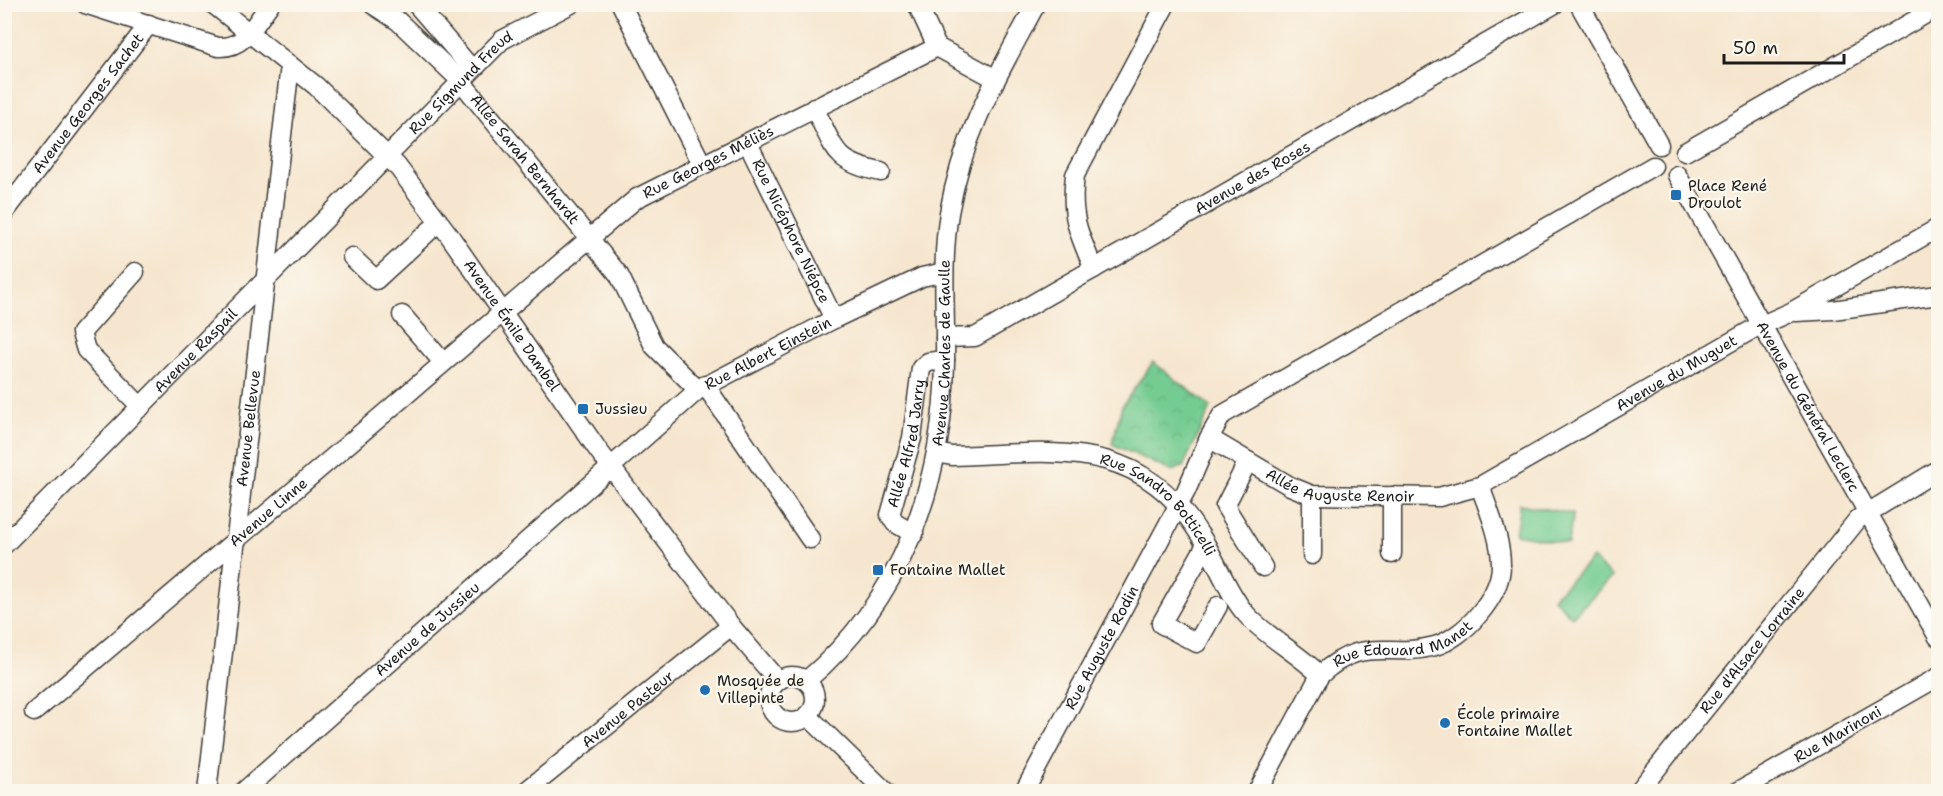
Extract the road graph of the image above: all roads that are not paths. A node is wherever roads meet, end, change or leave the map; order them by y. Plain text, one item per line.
1 (85, 4) edge
2 (213, 4) edge
3 (270, 4) edge
4 (372, 4) edge
5 (416, 4) edge
6 (571, 4) edge
7 (621, 4) edge
8 (917, 4) edge
9 (1036, 4) edge
10 (1166, 4) edge
11 (1555, 4) edge
12 (1579, 4) edge
13 (1938, 7) edge
14 (149, 24) junction
15 (249, 32) junction
16 (937, 47) junction
17 (290, 65) junction
18 (466, 75) junction
19 (996, 79) junction
20 (814, 108) junction
21 (748, 143) junction
22 (1659, 145) junction
23 (1685, 152) junction
24 (388, 156) junction
25 (702, 164) junction
26 (1653, 166) junction
27 (881, 172) dead end
28 (1677, 175) junction
29 (4, 213) edge
30 (439, 222) junction
31 (1938, 228) edge
32 (589, 238) junction
33 (352, 257) dead end
34 (1094, 269) junction
35 (135, 272) dead end
36 (944, 272) junction
37 (266, 280) junction
38 (1938, 296) edge
39 (501, 312) junction
40 (1791, 312) junction
41 (402, 315) dead end
42 (834, 319) junction
43 (1761, 325) junction
44 (945, 338) junction
45 (945, 360) junction
46 (442, 361) junction
47 (701, 387) junction
48 (141, 407) junction
49 (1209, 438) junction
50 (938, 453) junction
51 (1248, 461) junction
52 (611, 467) junction
53 (1938, 470) edge
54 (1480, 486) junction
55 (1312, 495) junction
56 (1392, 496) junction
57 (1178, 506) junction
58 (1867, 511) junction
59 (914, 534) junction
60 (237, 537) junction
61 (810, 539) dead end
62 (4, 545) edge
63 (1206, 545) junction
64 (1392, 554) dead end
65 (1312, 555) dead end
66 (1263, 567) dead end
67 (1218, 606) dead end
68 (731, 626) junction
69 (1938, 637) edge
70 (1320, 675) junction
71 (1938, 677) edge
72 (778, 681) junction
73 (806, 681) junction
74 (34, 712) dead end
75 (807, 716) junction
76 (207, 792) edge
77 (243, 792) edge
78 (525, 792) edge
79 (886, 792) edge
80 (1024, 792) edge
81 (1257, 792) edge
82 (1638, 792) edge
83 (1737, 792) edge

1 - 14 street
2 - 15 street, Avenue Émile Dambel
3 - 15 street
4 - 18 street
5 - 18 street
6 - 18 street, Rue Sigmund Freud
7 - 25 street
8 - 16 street
9 - 19 street, Avenue Charles de Gaulle
10 - 34 street
11 - 34 street, Avenue des Roses
12 - 22 street
13 - 23 street
14 - 15 street, Avenue Georges Sachet
14 - 29 street, Avenue Georges Sachet
15 - 17 street, Avenue Émile Dambel
16 - 19 street
16 - 20 street, Rue Georges Méliès
17 - 24 street, Avenue Émile Dambel
17 - 37 street, Avenue Bellevue
18 - 24 street, Rue Sigmund Freud
18 - 32 street, Allée Sarah Bernhardt
19 - 36 street, Avenue Charles de Gaulle
20 - 21 street, Rue Georges Méliès
20 - 27 street
21 - 25 street, Rue Georges Méliès
21 - 42 street, Rue Nicéphore Niépce
22 - 23 street
22 - 26 street
23 - 28 street
24 - 30 street, Avenue Émile Dambel
24 - 37 street, Avenue Raspail
25 - 32 street, Rue Georges Méliès
26 - 28 street
26 - 49 street, Rue Auguste Rodin
28 - 43 street, Avenue du Général Leclerc
30 - 33 street
30 - 39 street, Avenue Émile Dambel
31 - 40 street, Avenue du Muguet
32 - 39 street, Rue Georges Méliès
32 - 47 street, Allée Sarah Bernhardt
34 - 44 street, Avenue des Roses
35 - 48 street
36 - 42 street, Rue Albert Einstein
36 - 44 street, Avenue Charles de Gaulle
37 - 48 street, Avenue Raspail
37 - 60 street, Avenue Bellevue
38 - 40 street
39 - 46 street, Avenue Linne
39 - 52 street, Avenue Émile Dambel
40 - 43 street, Avenue du Muguet
41 - 46 street
42 - 47 street, Rue Albert Einstein
43 - 54 street, Avenue du Muguet
43 - 58 street, Avenue du Général Leclerc
44 - 45 street, Avenue Charles de Gaulle
45 - 50 street, Avenue Charles de Gaulle
45 - 59 street, Allée Alfred Jarry
46 - 60 street, Avenue Linne
47 - 52 street, Rue Albert Einstein
47 - 61 street, Allée Sarah Bernhardt
48 - 62 street, Avenue Raspail
49 - 51 street, Allée Auguste Renoir
49 - 57 street, Rue Auguste Rodin
50 - 57 street, Rue Sandro Botticelli
50 - 59 street, Avenue Charles de Gaulle
51 - 55 street, Allée Auguste Renoir
51 - 66 street
52 - 68 street, Avenue Émile Dambel
52 - 77 street, Avenue de Jussieu
53 - 58 street, Rue d'Alsace Lorraine
54 - 56 street, Allée Auguste Renoir
54 - 70 street, Rue Édouard Manet
55 - 56 street, Allée Auguste Renoir
55 - 65 street
56 - 64 street
57 - 63 street, Rue Sandro Botticelli
57 - 80 street, Rue Auguste Rodin
58 - 69 street, Avenue du Général Leclerc
58 - 82 street, Rue d'Alsace Lorraine
59 - 73 street, Avenue Charles de Gaulle
60 - 74 street, Avenue Linne
60 - 76 street, Avenue Bellevue
63 - 67 street
63 - 70 street, Rue Sandro Botticelli
68 - 72 street, Avenue Émile Dambel
68 - 78 street, Avenue Pasteur
70 - 81 street, Rue Édouard Manet
71 - 83 street, Rue Marinoni
72 - 73 street
72 - 75 street
73 - 75 street
75 - 79 street

